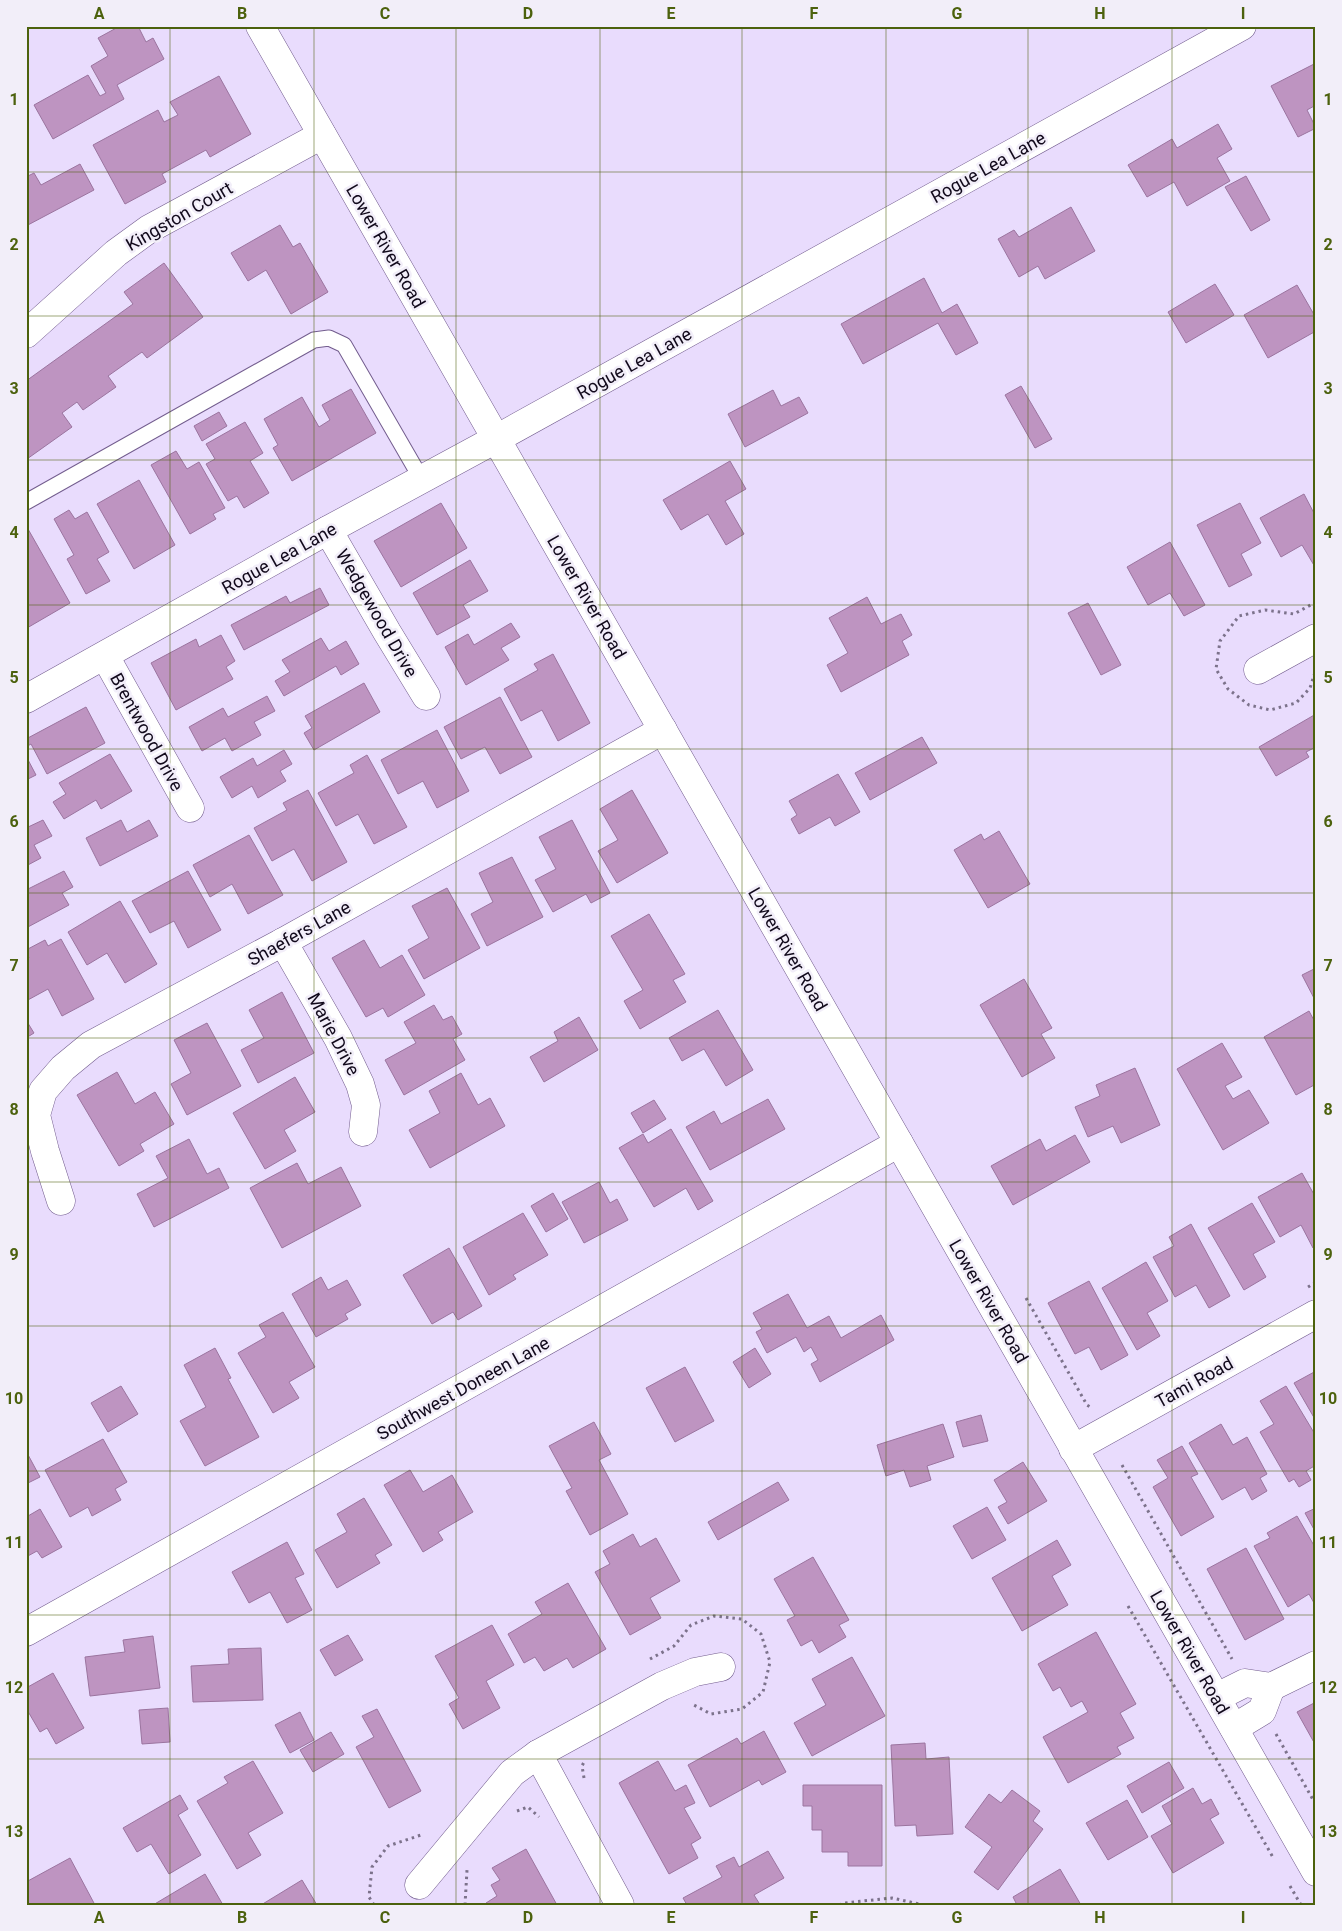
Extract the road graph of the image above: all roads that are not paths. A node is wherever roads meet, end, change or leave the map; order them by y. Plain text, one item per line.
1 (260, 26) edge
2 (1242, 26) edge
3 (322, 135) junction
4 (26, 334) edge
5 (496, 439) junction
6 (422, 480) junction
7 (26, 502) edge
8 (328, 530) junction
9 (1316, 638) edge
10 (105, 656) junction
11 (1258, 670) dead end
12 (426, 696) dead end
13 (26, 699) edge
14 (663, 730) junction
15 (190, 808) dead end
16 (284, 942) junction
17 (363, 1132) dead end
18 (899, 1143) junction
19 (61, 1201) dead end
20 (1316, 1314) edge
21 (1073, 1449) junction
22 (26, 1632) edge
23 (1316, 1664) edge
24 (721, 1667) dead end
25 (1259, 1693) junction
26 (1217, 1697) junction
27 (1234, 1728) junction
28 (538, 1754) junction
29 (1315, 1870) edge
30 (419, 1886) dead end
31 (620, 1905) edge

1 - 3 street, Lower River Road
2 - 5 street, Rogue Lea Lane
3 - 4 street, Kingston Court
3 - 5 street, Lower River Road
5 - 6 street, Rogue Lea Lane
5 - 14 street, Lower River Road
6 - 7 lane
6 - 8 street, Rogue Lea Lane
8 - 10 street, Rogue Lea Lane
8 - 12 street, Wedgewood Drive
9 - 11 street
10 - 13 street, Rogue Lea Lane
10 - 15 street, Brentwood Drive
14 - 16 street, Shaefers Lane
14 - 18 street, Lower River Road
16 - 17 street, Marie Drive
16 - 19 street, Shaefers Lane
18 - 21 street, Lower River Road
18 - 22 street, Southwest Doneen Lane
20 - 21 street, Tami Road
21 - 26 street, Lower River Road
23 - 25 street
24 - 28 street
25 - 26 street
25 - 27 street
26 - 27 street, Lower River Road
27 - 29 street, Lower River Road
28 - 30 street
28 - 31 street

